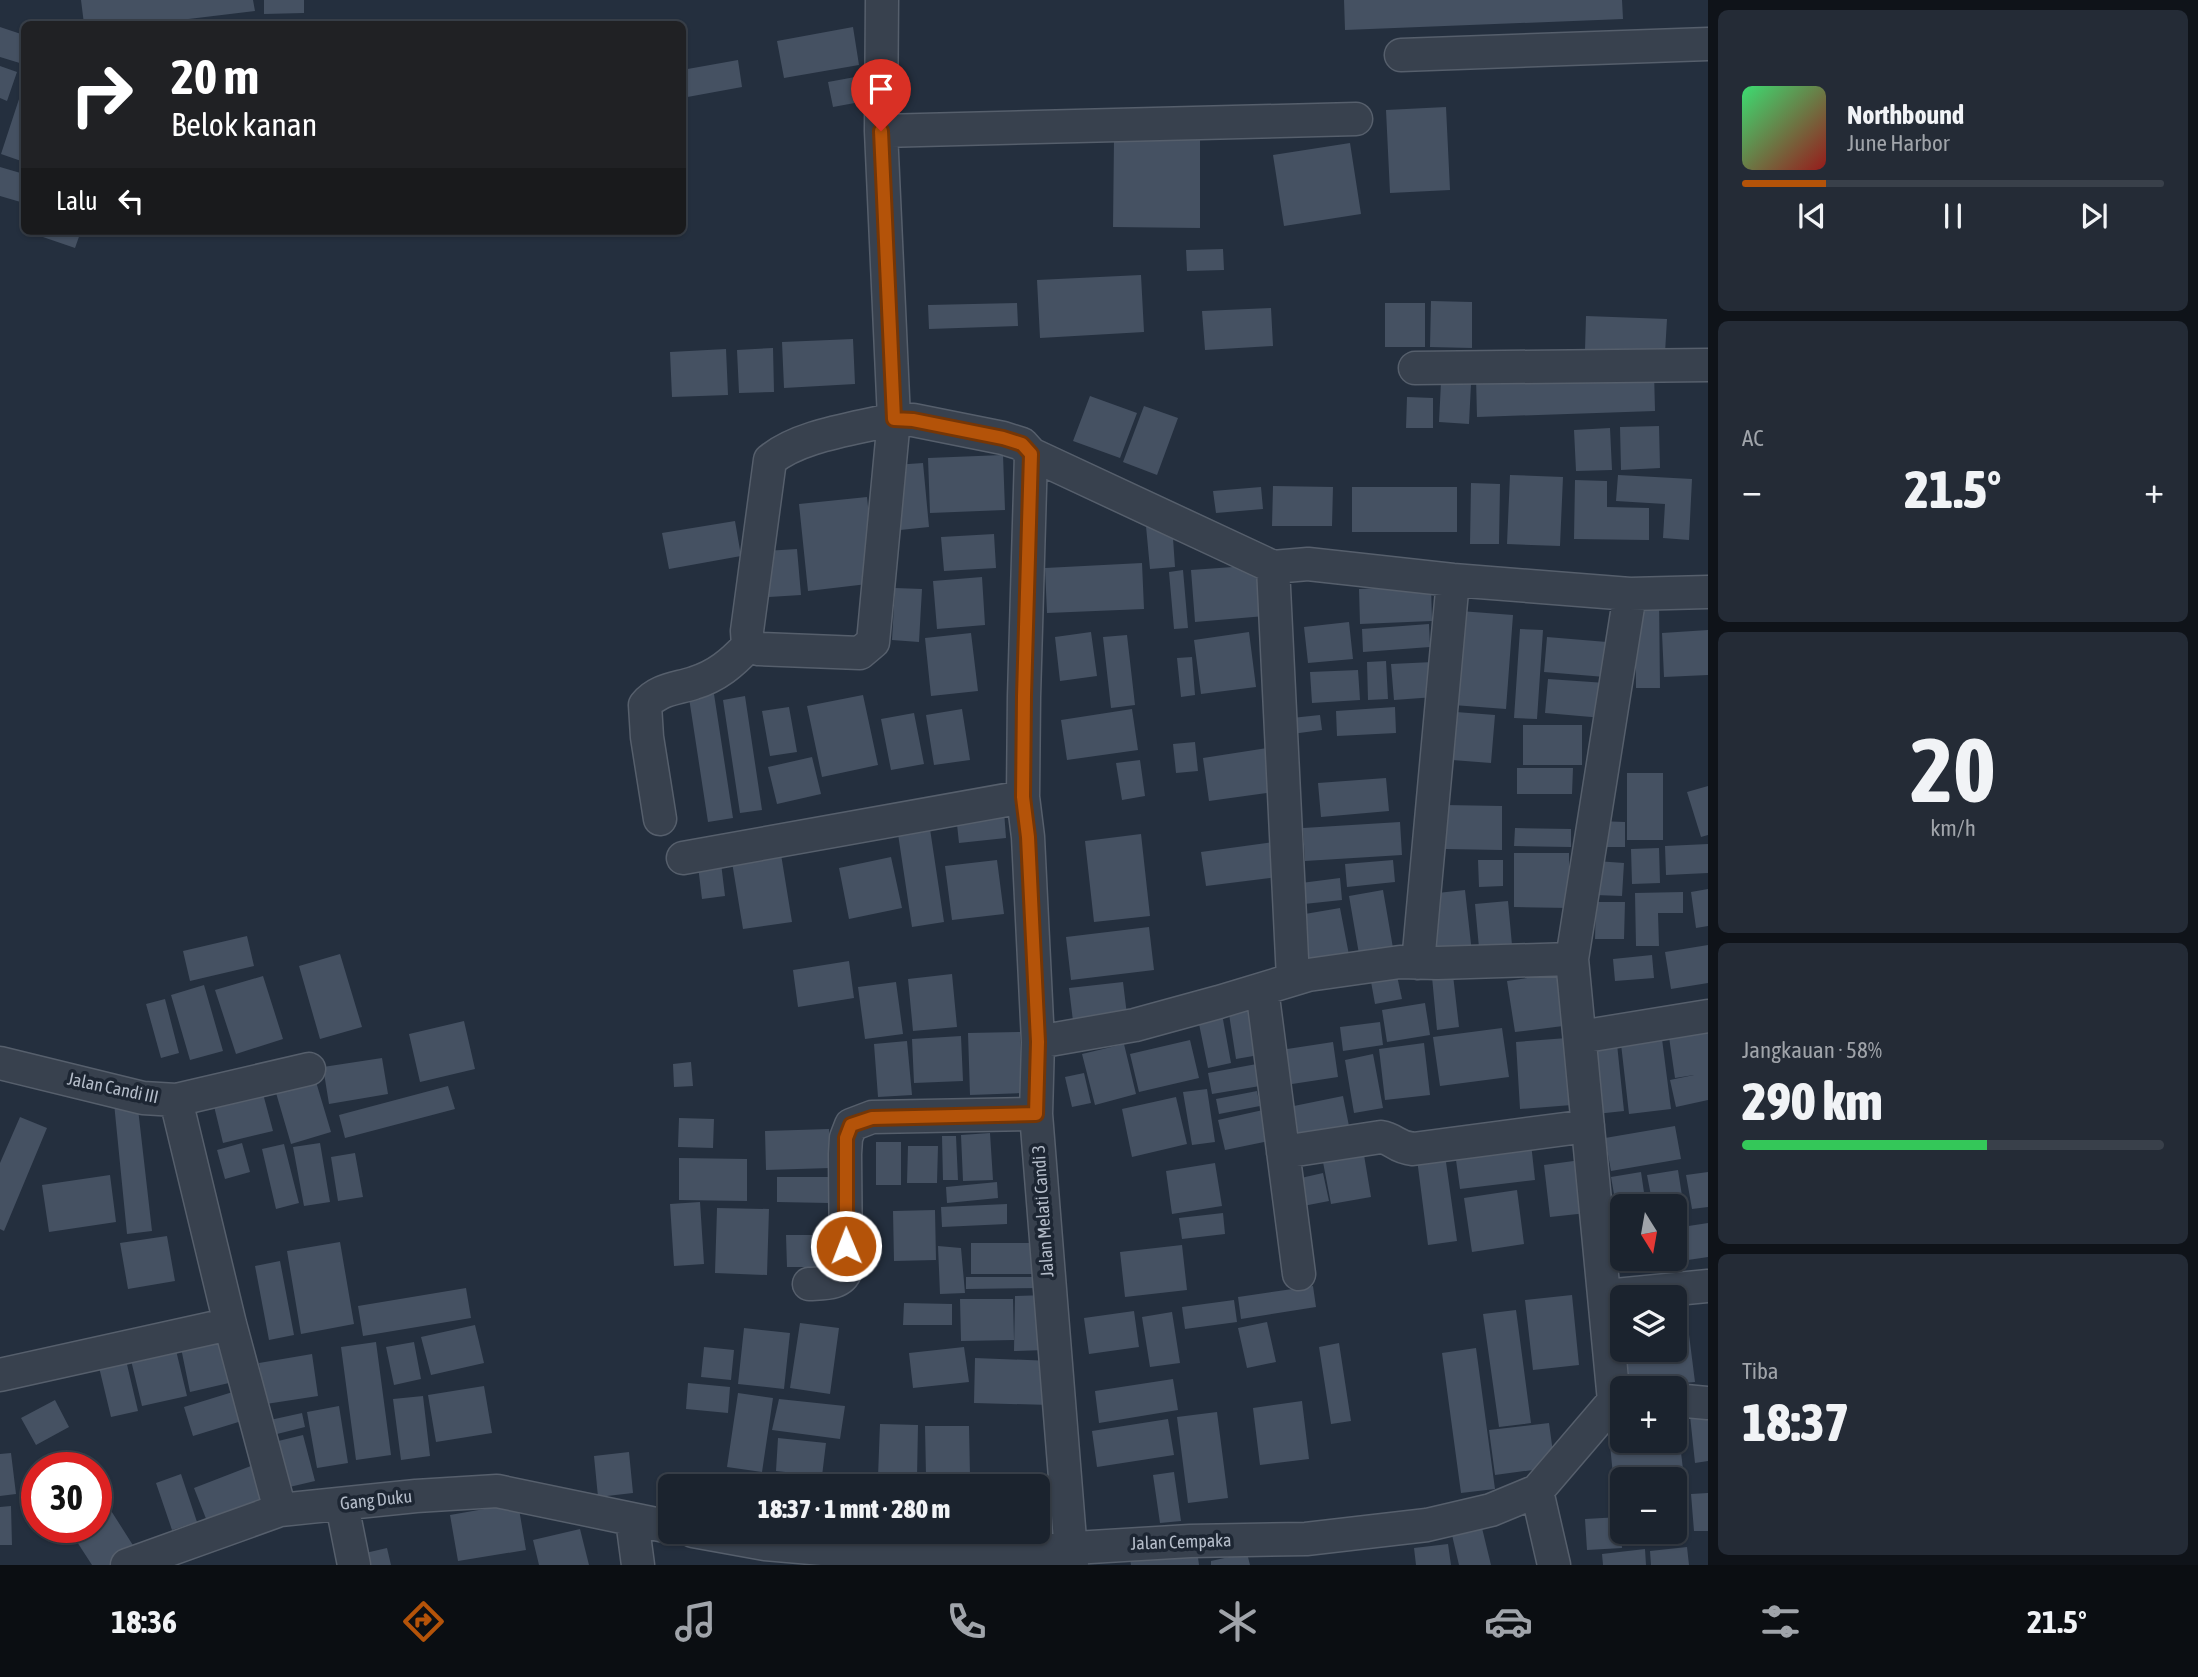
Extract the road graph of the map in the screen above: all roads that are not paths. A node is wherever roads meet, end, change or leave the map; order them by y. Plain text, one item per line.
1 (882, 0) edge
2 (1708, 44) edge
3 (1401, 55) dead end
4 (1356, 119) dead end
5 (881, 131) junction
6 (1708, 365) edge
7 (1415, 368) dead end
8 (894, 419) junction
9 (1031, 454) junction
10 (1273, 567) junction
11 (1453, 580) junction
12 (1708, 592) edge
13 (1630, 594) junction
14 (748, 646) junction
15 (1023, 797) junction
16 (660, 819) dead end
17 (683, 858) dead end
18 (1572, 959) junction
19 (1418, 962) junction
20 (1293, 979) junction
21 (1262, 989) junction
22 (1708, 1016) edge
23 (1580, 1037) junction
24 (1038, 1042) junction
25 (0, 1063) edge
26 (309, 1069) dead end
27 (176, 1100) junction
28 (1036, 1114) junction
29 (1588, 1126) junction
30 (1283, 1152) junction
31 (1299, 1274) dead end
32 (809, 1284) dead end
33 (1708, 1286) edge
34 (1605, 1296) junction
35 (230, 1324) junction
36 (0, 1375) edge
37 (1615, 1376) edge
38 (1687, 1401) edge
39 (1708, 1403) edge
40 (1610, 1409) edge
41 (1537, 1491) junction
42 (342, 1504) junction
43 (280, 1510) junction
44 (632, 1520) junction
45 (658, 1525) edge
46 (765, 1544) edge
47 (1071, 1556) edge
48 (127, 1565) edge
49 (354, 1565) edge
50 (638, 1565) edge
51 (1554, 1565) edge

1 - 5 street
2 - 3 street
4 - 5 street
5 - 8 street
6 - 7 street
8 - 9 street
8 - 14 street
8 - 14 street
9 - 10 street
9 - 15 street, Jalan Melati Candi 3
10 - 11 street
10 - 20 street
11 - 13 street
11 - 19 street
12 - 13 street
13 - 18 street
14 - 16 street
15 - 17 street
15 - 24 street, Jalan Melati Candi 3
18 - 19 street
18 - 23 street
19 - 20 street
20 - 21 street
21 - 24 street
21 - 30 street
22 - 23 street
23 - 29 street
24 - 28 street, Jalan Melati Candi 3
25 - 27 street, Jalan Candi III
26 - 27 street, Jalan Candi III
27 - 35 street
28 - 32 street
28 - 47 street, Jalan Melati Candi 3
29 - 30 street
29 - 34 street
30 - 31 street
33 - 34 street
34 - 37 street
35 - 36 street
35 - 43 street
38 - 39 street
40 - 41 street, Jalan Cempaka
41 - 47 street, Jalan Cempaka
41 - 51 street
42 - 43 street, Gang Duku
42 - 44 street, Gang Duku
42 - 49 street
43 - 48 street, Gang Duku
44 - 45 street
44 - 50 street
46 - 47 street, Jalan Cempaka

